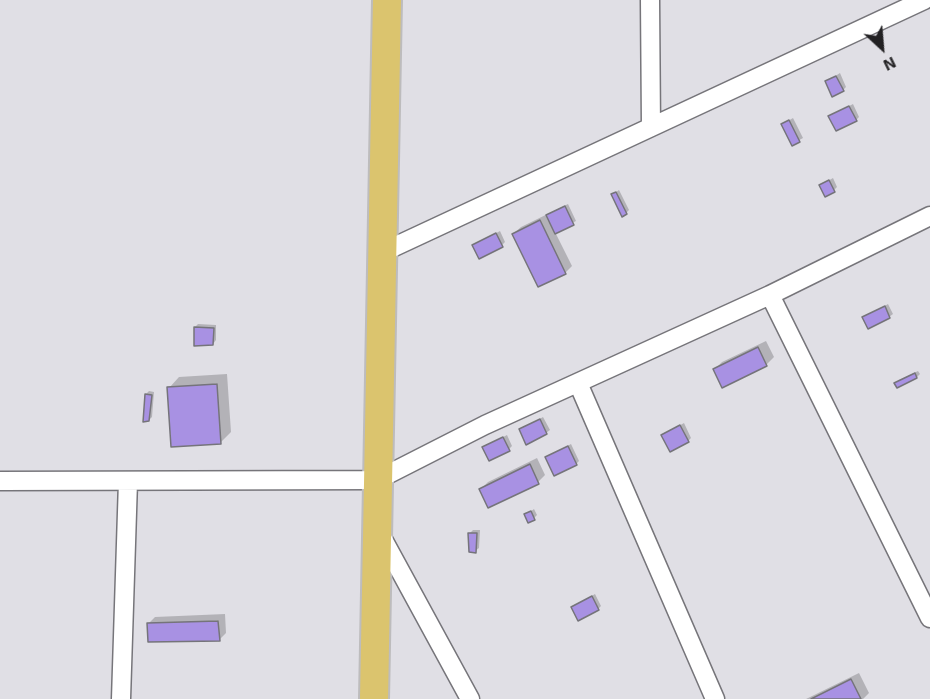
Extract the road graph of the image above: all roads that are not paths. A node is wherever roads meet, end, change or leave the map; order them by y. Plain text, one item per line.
1 (387, 0) edge
2 (650, 0) edge
3 (924, 0) edge
4 (651, 127) junction
5 (930, 216) edge
6 (381, 253) junction
7 (770, 295) junction
8 (578, 383) junction
9 (377, 480) junction
10 (0, 481) edge
11 (128, 481) junction
12 (378, 531) junction
13 (930, 618) edge
14 (121, 699) edge
15 (374, 699) edge
16 (470, 699) edge
17 (715, 699) edge

1 - 6 main road
2 - 4 street
3 - 4 street
4 - 6 street
5 - 7 street
6 - 9 main road
7 - 8 street
7 - 13 street
8 - 9 street
8 - 17 street
9 - 11 street
9 - 12 main road
10 - 11 street
11 - 14 street
12 - 15 main road
12 - 16 street

